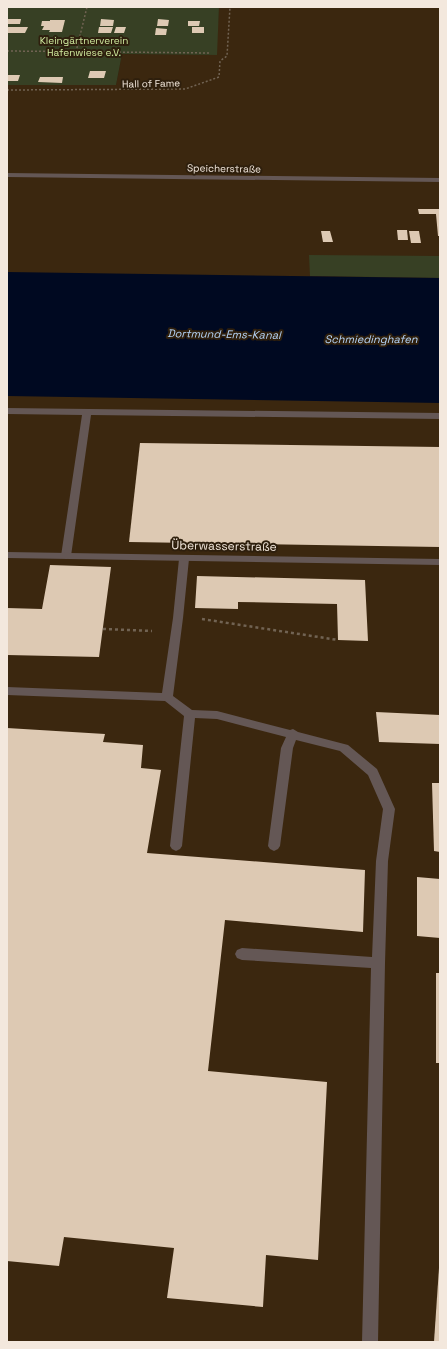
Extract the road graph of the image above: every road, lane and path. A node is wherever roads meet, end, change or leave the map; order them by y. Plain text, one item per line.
1 (87, 7) edge
2 (230, 7) edge
3 (7, 51) edge
4 (76, 52) junction
5 (211, 53) dead end
6 (7, 90) edge
7 (7, 175) edge
8 (440, 180) edge
9 (7, 411) edge
10 (87, 412) junction
11 (440, 416) edge
12 (7, 555) edge
13 (66, 556) junction
14 (184, 559) junction
15 (440, 562) edge
16 (197, 618) dead end
17 (103, 629) dead end
18 (155, 631) dead end
19 (338, 640) dead end
20 (7, 691) edge
21 (167, 697) junction
22 (190, 714) junction
23 (293, 733) junction
24 (176, 846) dead end
25 (274, 846) dead end
26 (242, 954) dead end
27 (378, 963) junction
28 (370, 1342) edge

1 - 4 path
2 - 6 path, Hall of Fame
3 - 4 path
4 - 5 path
7 - 8 street, Speicherstraße
9 - 10 street
10 - 11 street
10 - 13 street
12 - 13 street, Überwasserstraße
13 - 14 street, Überwasserstraße
14 - 15 street, Überwasserstraße
14 - 21 street
16 - 19 path
17 - 18 path
20 - 21 street
21 - 22 street
22 - 23 street
22 - 24 street
23 - 25 street
23 - 27 street
26 - 27 street
27 - 28 street

